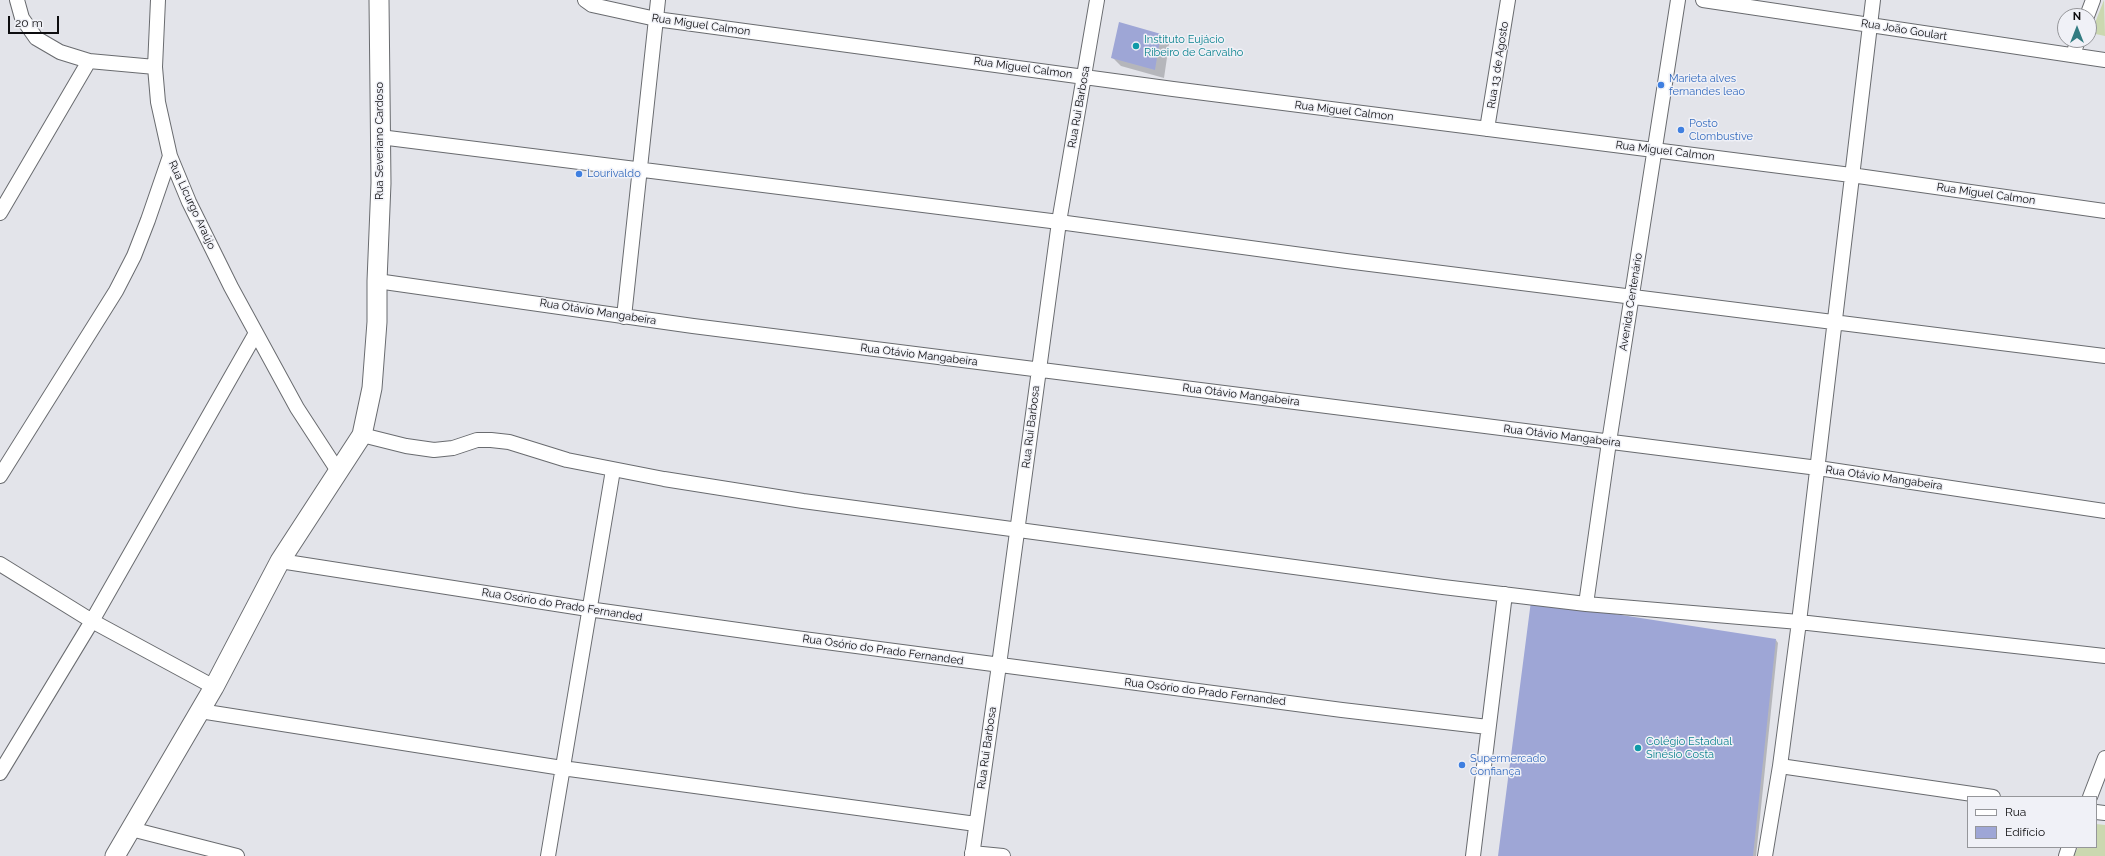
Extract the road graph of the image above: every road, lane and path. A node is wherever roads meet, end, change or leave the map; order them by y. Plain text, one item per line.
1 (17, 0) edge
2 (158, 0) edge
3 (378, 0) edge
4 (585, 0) edge
5 (658, 0) edge
6 (1097, 0) edge
7 (1508, 0) edge
8 (1678, 0) edge
9 (1703, 0) edge
10 (1873, 0) edge
11 (656, 19) junction
12 (1870, 25) junction
13 (2076, 48) edge
14 (2073, 56) junction
15 (2105, 60) edge
16 (89, 61) junction
17 (155, 67) junction
18 (1085, 76) junction
19 (1487, 129) junction
20 (380, 137) junction
21 (1654, 150) junction
22 (170, 156) junction
23 (640, 169) junction
24 (1851, 175) junction
25 (2105, 211) edge
26 (0, 213) edge
27 (1059, 222) junction
28 (376, 281) junction
29 (1632, 297) junction
30 (624, 317) junction
31 (1835, 322) junction
32 (256, 334) junction
33 (2105, 356) edge
34 (1038, 370) junction
35 (362, 435) junction
36 (1609, 442) junction
37 (1818, 468) junction
38 (613, 470) junction
39 (338, 471) junction
40 (0, 476) edge
41 (2105, 511) edge
42 (1018, 529) junction
43 (280, 561) junction
44 (0, 564) edge
45 (1505, 594) junction
46 (1586, 604) junction
47 (588, 609) junction
48 (92, 621) junction
49 (1799, 622) junction
50 (2105, 656) edge
51 (999, 665) junction
52 (214, 687) junction
53 (200, 710) junction
54 (1488, 727) junction
55 (2105, 758) edge
56 (1780, 766) junction
57 (562, 768) junction
58 (0, 773) edge
59 (1986, 796) edge
60 (2090, 796) edge
61 (976, 824) junction
62 (131, 829) junction
63 (972, 854) edge
64 (115, 856) edge
65 (236, 856) edge
66 (548, 856) edge
67 (1003, 856) edge
68 (1473, 856) edge
69 (1765, 856) edge

1 - 16 street
2 - 17 street, Rua Licurgo Araújo
3 - 20 street, Rua Severiano Cardoso
4 - 11 street, Rua Miguel Calmon
5 - 11 street
6 - 18 street, Rua Rui Barbosa
7 - 19 street, Rua 13 de Agosto
8 - 21 street, Avenida Centenário
9 - 12 street, Rua João Goulart
10 - 12 street
11 - 18 street, Rua Miguel Calmon
11 - 23 street
12 - 14 street, Rua João Goulart
12 - 24 street
13 - 14 street
14 - 15 street, Rua João Goulart
16 - 17 street
16 - 26 street
17 - 22 street, Rua Licurgo Araújo
18 - 19 street, Rua Miguel Calmon
18 - 27 street, Rua Rui Barbosa
19 - 21 street, Rua Miguel Calmon
20 - 23 street
20 - 28 street, Rua Severiano Cardoso
21 - 24 street, Rua Miguel Calmon
21 - 29 street, Avenida Centenário
22 - 32 street, Rua Licurgo Araújo
22 - 40 street
23 - 27 street
23 - 30 street
24 - 25 street, Rua Miguel Calmon
24 - 31 street
27 - 29 street
27 - 34 street, Rua Rui Barbosa
28 - 30 street, Rua Otávio Mangabeira
28 - 35 street, Rua Severiano Cardoso
29 - 31 street
29 - 36 street, Avenida Centenário
30 - 34 street, Rua Otávio Mangabeira
31 - 33 street
31 - 37 street
32 - 39 street, Rua Licurgo Araújo
32 - 48 street
34 - 36 street, Rua Otávio Mangabeira
34 - 42 street, Rua Rui Barbosa
35 - 38 street
35 - 39 street
36 - 37 street, Rua Otávio Mangabeira
36 - 46 street, Avenida Centenário
37 - 41 street, Rua Otávio Mangabeira
37 - 49 street
38 - 42 street
38 - 47 street
39 - 43 street
42 - 45 street
42 - 51 street, Rua Rui Barbosa
43 - 47 street, Rua Osório do Prado Fernanded
43 - 52 street
44 - 48 street
45 - 46 street
45 - 54 street
46 - 49 street
47 - 51 street, Rua Osório do Prado Fernanded
47 - 57 street
48 - 52 street
48 - 58 street
49 - 50 street
49 - 56 street
51 - 54 street, Rua Osório do Prado Fernanded
51 - 61 street, Rua Rui Barbosa
52 - 53 street
53 - 57 street
53 - 62 street
54 - 68 street
55 - 60 street
56 - 59 street
56 - 69 street
57 - 61 street
57 - 66 street
61 - 63 street, Rua Rui Barbosa
62 - 64 street
62 - 65 street
63 - 67 street

